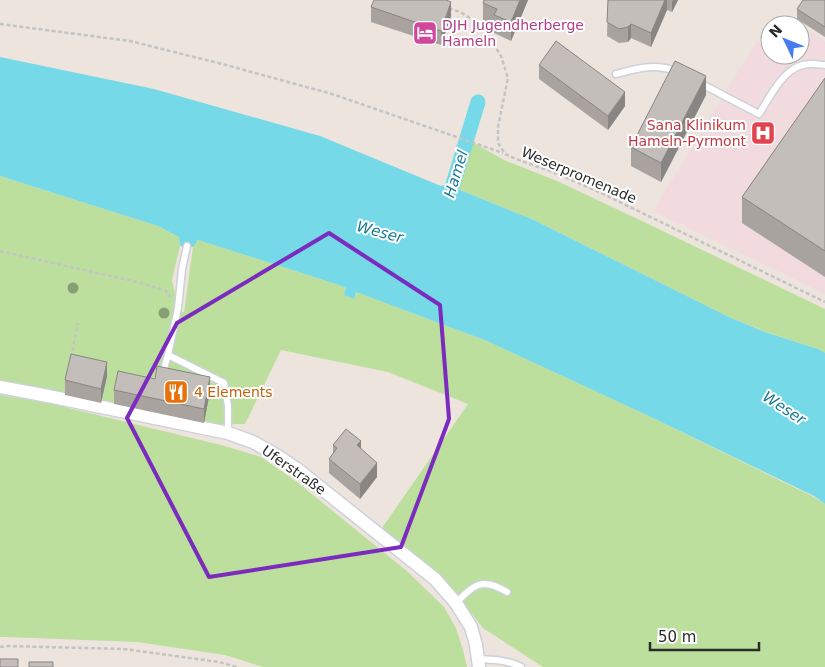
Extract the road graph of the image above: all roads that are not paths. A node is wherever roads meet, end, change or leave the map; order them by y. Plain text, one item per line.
1 (825, 65) edge
2 (616, 74) dead end
3 (685, 75) edge
4 (693, 80) edge
5 (187, 246) dead end
6 (168, 355) junction
7 (161, 377) edge
8 (0, 387) edge
9 (228, 433) junction
10 (507, 592) dead end
11 (456, 603) junction
12 (479, 663) edge
13 (521, 667) edge

1 - 4 lane
2 - 3 lane
5 - 6 lane
6 - 7 lane
6 - 9 lane
8 - 9 street, Uferstraße
9 - 11 street, Uferstraße
10 - 11 lane
11 - 12 street, Uferstraße
12 - 13 lane

